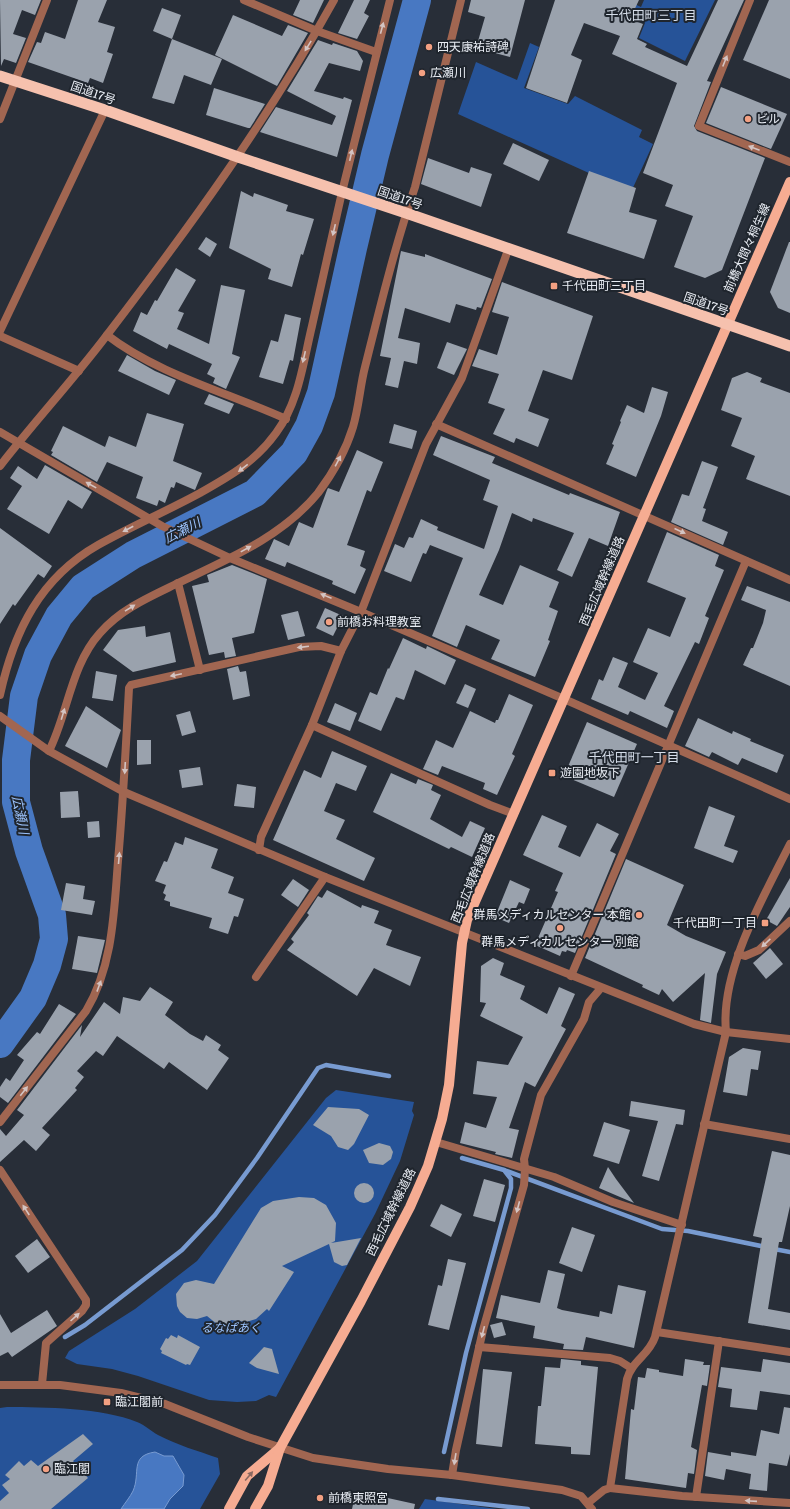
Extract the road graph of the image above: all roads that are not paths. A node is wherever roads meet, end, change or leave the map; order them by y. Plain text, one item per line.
1 (47, 0) edge
2 (244, 0) edge
3 (334, 0) edge
4 (390, 0) edge
5 (461, 0) edge
6 (750, 0) edge
7 (317, 31) junction
8 (376, 52) junction
9 (0, 76) edge
10 (15, 81) junction
11 (105, 110) junction
12 (0, 119) edge
13 (238, 157) junction
14 (790, 162) edge
15 (789, 186) edge
16 (347, 194) junction
17 (406, 213) junction
18 (508, 250) junction
19 (727, 325) junction
20 (0, 330) edge
21 (107, 335) junction
22 (0, 336) edge
23 (790, 346) edge
24 (79, 371) junction
25 (286, 419) junction
26 (436, 424) junction
27 (0, 432) edge
28 (18, 442) junction
29 (0, 466) edge
30 (644, 515) junction
31 (150, 518) junction
32 (230, 558) junction
33 (746, 561) junction
34 (790, 580) edge
35 (178, 583) junction
36 (361, 612) junction
37 (341, 651) junction
38 (200, 670) junction
39 (0, 695) edge
40 (564, 699) junction
41 (3, 718) edge
42 (312, 725) junction
43 (668, 744) junction
44 (49, 751) junction
45 (124, 792) junction
46 (790, 799) edge
47 (514, 814) junction
48 (790, 844) edge
49 (259, 850) junction
50 (325, 877) junction
51 (790, 921) edge
52 (464, 932) junction
53 (738, 954) junction
54 (256, 976) dead end
55 (571, 976) junction
56 (601, 988) junction
57 (726, 1032) junction
58 (790, 1039) edge
59 (0, 1122) edge
60 (704, 1124) junction
61 (790, 1139) edge
62 (436, 1142) junction
63 (525, 1169) junction
64 (0, 1170) edge
65 (682, 1225) junction
66 (657, 1332) junction
67 (719, 1341) junction
68 (479, 1347) junction
69 (790, 1352) edge
70 (631, 1368) junction
71 (42, 1384) junction
72 (0, 1385) edge
73 (280, 1448) junction
74 (452, 1475) junction
75 (610, 1488) junction
76 (696, 1497) junction
77 (790, 1503) edge
78 (590, 1506) edge
79 (256, 1508) edge
80 (229, 1509) edge

1 - 10 street
2 - 7 street
3 - 7 street
8 -> 4 street
5 - 17 street
14 -> 6 street
7 - 8 street
7 -> 13 street
16 -> 8 street
9 - 10 highway, 国道17号
10 - 11 highway, 国道17号
10 - 12 street
11 - 13 highway, 国道17号
11 - 20 street
13 - 16 highway, 国道17号
13 - 21 street
15 - 19 main road, 前橋大間々桐生線
16 - 17 highway, 国道17号
16 -> 25 street
17 - 18 highway, 国道17号
32 -> 17 street
18 - 19 highway, 国道17号
18 - 26 street
19 - 23 highway, 国道17号
19 - 30 main road, 西毛広域幹線道路
21 - 24 street
21 - 25 street
22 - 24 street
24 - 28 street
25 -> 31 street
26 - 30 street
26 - 36 street
27 - 28 street
28 - 29 street
31 -> 28 street
30 -> 33 street
30 - 40 main road, 西毛広域幹線道路
31 - 32 street
31 -> 39 street
32 - 35 street
36 -> 32 street
33 - 34 street
33 - 43 street
35 - 38 street
44 -> 35 street
36 - 37 street
36 - 40 street
37 -> 38 street
37 - 42 street
38 -> 45 street
40 - 43 street
40 - 47 main road, 西毛広域幹線道路
41 - 44 street
42 - 47 street
42 - 49 street
43 - 46 street
43 - 55 street
44 - 45 street
45 - 49 street
59 -> 45 street
47 - 52 main road, 西毛広域幹線道路
48 - 53 street
49 - 50 street
50 - 52 street
50 - 54 street
51 -> 53 street
52 - 55 street
52 - 62 main road, 西毛広域幹線道路
53 - 57 street
55 - 56 street
56 - 57 street
56 - 63 street
57 - 58 street
57 - 60 street
60 - 61 street
60 - 65 street
62 - 63 street
62 - 73 main road, 西毛広域幹線道路
63 - 65 street
63 -> 68 street
71 -> 64 street
65 - 66 street
66 - 67 street
66 - 70 street
67 - 69 street
67 - 76 street
68 - 70 street
68 -> 74 street
70 - 75 street
71 - 72 street
71 - 73 street
73 - 74 street
73 - 79 main road, 西毛広域幹線道路
80 -> 73 main road, 西毛広域幹線道路
74 - 78 street
75 - 76 street
75 - 78 street
77 -> 76 street

